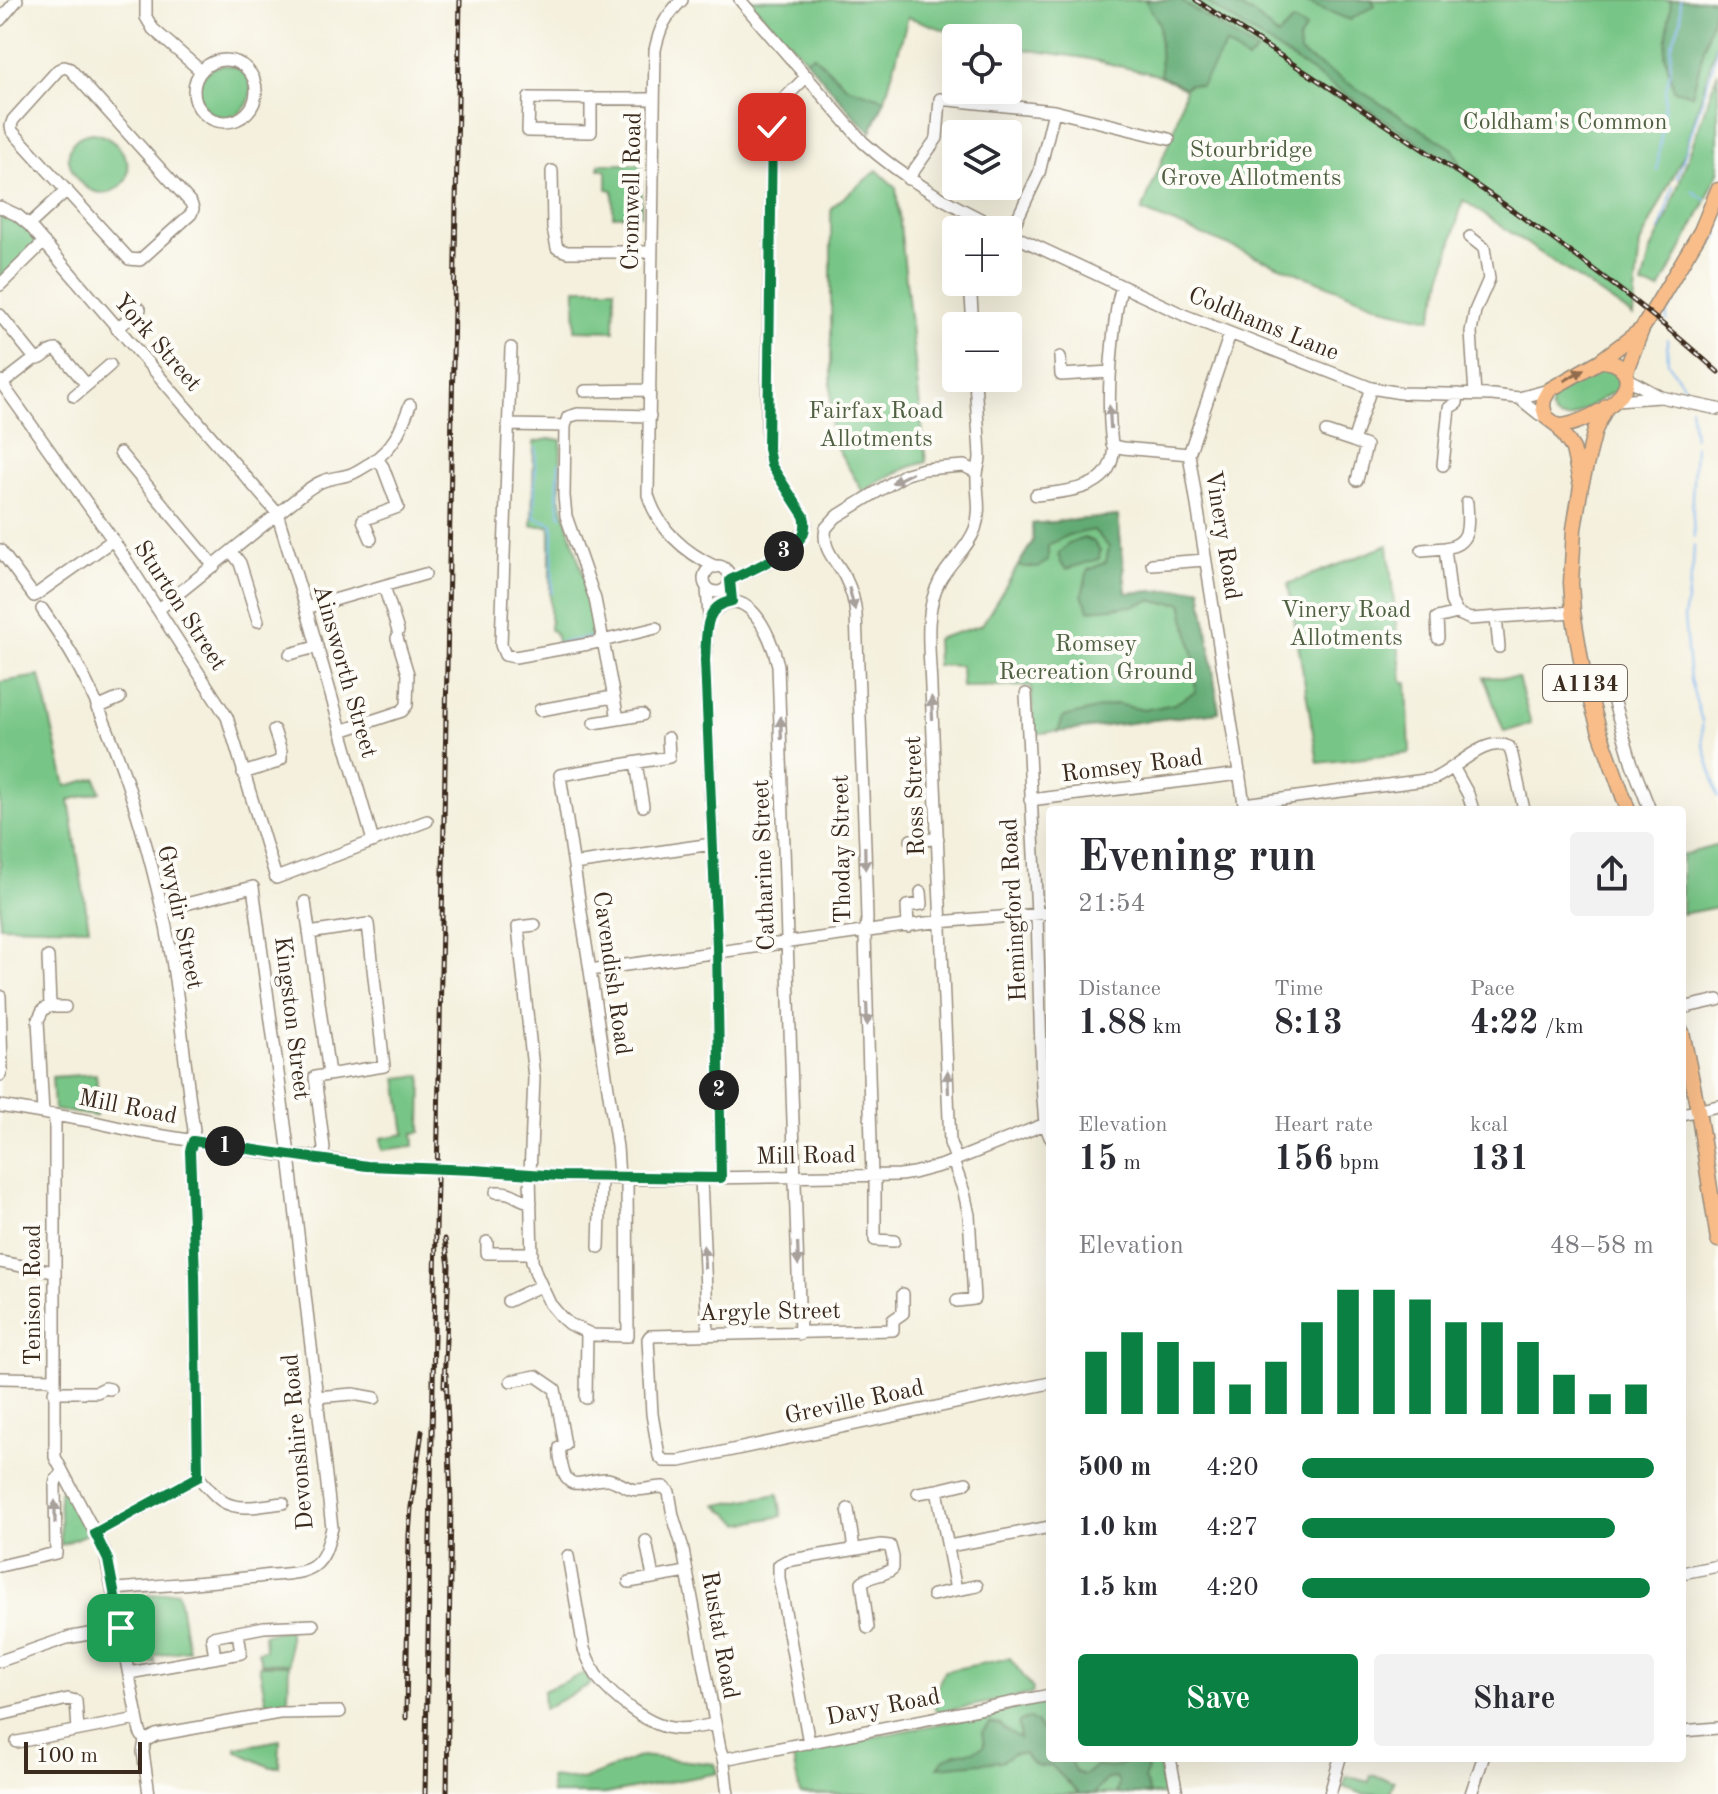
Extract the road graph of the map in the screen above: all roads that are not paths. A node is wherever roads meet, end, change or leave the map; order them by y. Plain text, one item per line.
1 (17, 0) edge
2 (146, 0) edge
3 (682, 0) edge
4 (740, 0) edge
5 (0, 20) edge
6 (201, 71) junction
7 (807, 76) junction
8 (591, 98) junction
9 (654, 99) junction
10 (1054, 111) junction
11 (1169, 139) dead end
12 (552, 171) dead end
13 (908, 179) junction
14 (67, 190) junction
15 (1718, 190) edge
16 (0, 207) edge
17 (967, 216) edge
18 (1016, 216) edge
19 (29, 225) junction
20 (1470, 237) dead end
21 (1022, 239) edge
22 (44, 242) junction
23 (652, 252) junction
24 (0, 285) edge
25 (1122, 287) junction
26 (140, 309) dead end
27 (0, 315) edge
28 (117, 329) junction
29 (1642, 329) junction
30 (1230, 334) junction
31 (511, 348) dead end
32 (1060, 357) dead end
33 (34, 359) junction
34 (1600, 361) junction
35 (110, 365) dead end
36 (1110, 372) junction
37 (1626, 375) junction
38 (1, 383) edge
39 (87, 385) junction
40 (1371, 388) junction
41 (650, 390) junction
42 (1549, 390) junction
43 (585, 391) dead end
44 (976, 392) edge
45 (1440, 394) junction
46 (1458, 394) junction
47 (1475, 395) junction
48 (74, 396) dead end
49 (1661, 397) junction
50 (1519, 398) junction
51 (12, 400) junction
52 (1611, 403) junction
53 (410, 405) dead end
54 (0, 408) edge
55 (1449, 408) junction
56 (1718, 409) edge
57 (650, 416) junction
58 (1552, 422) junction
59 (508, 425) junction
60 (565, 426) junction
61 (1326, 432) dead end
62 (1353, 441) junction
63 (978, 443) junction
64 (1114, 446) junction
65 (120, 453) dead end
66 (1189, 454) junction
67 (377, 458) junction
68 (1443, 465) dead end
69 (964, 466) junction
70 (976, 472) junction
71 (1357, 480) dead end
72 (1581, 486) junction
73 (1036, 495) dead end
74 (1467, 503) dead end
75 (277, 513) junction
76 (805, 528) junction
77 (825, 532) junction
78 (371, 539) dead end
79 (113, 540) junction
80 (1445, 548) junction
81 (687, 549) junction
82 (0, 550) edge
83 (1422, 550) dead end
84 (232, 552) junction
85 (771, 560) junction
86 (1205, 560) junction
87 (1152, 564) dead end
88 (214, 566) junction
89 (720, 567) junction
90 (425, 574) dead end
91 (730, 582) junction
92 (706, 585) junction
93 (384, 586) junction
94 (732, 601) junction
95 (306, 608) junction
96 (42, 609) dead end
97 (159, 609) junction
98 (1573, 612) junction
99 (1457, 613) junction
100 (709, 617) junction
101 (1496, 618) junction
102 (258, 621) dead end
103 (656, 628) dead end
104 (1438, 638) dead end
105 (604, 639) junction
106 (316, 647) junction
107 (1499, 647) dead end
108 (290, 654) dead end
109 (1610, 689) dead end
110 (1026, 694) dead end
111 (120, 698) dead end
112 (614, 699) junction
113 (97, 708) junction
114 (540, 710) dead end
115 (642, 715) dead end
116 (618, 719) junction
117 (594, 723) dead end
118 (274, 730) dead end
119 (341, 731) junction
120 (668, 738) dead end
121 (636, 763) junction
122 (1632, 764) junction
123 (1453, 767) junction
124 (243, 773) junction
125 (1614, 773) junction
126 (1240, 774) junction
127 (1030, 800) junction
128 (643, 806) dead end
129 (1245, 806) edge
130 (1252, 806) edge
131 (1472, 806) edge
132 (1523, 806) edge
133 (1626, 806) edge
134 (1648, 806) edge
135 (427, 821) dead end
136 (938, 839) junction
137 (911, 840) dead end
138 (373, 841) junction
139 (712, 844) junction
140 (574, 864) junction
141 (921, 892) dead end
142 (305, 902) dead end
143 (162, 910) junction
144 (1046, 914) edge
145 (1037, 917) junction
146 (941, 922) junction
147 (535, 925) dead end
148 (913, 926) junction
149 (865, 931) junction
150 (309, 933) junction
151 (788, 941) junction
152 (716, 951) junction
153 (48, 957) dead end
154 (590, 970) junction
155 (0, 996) edge
156 (1718, 1000) edge
157 (50, 1005) junction
158 (65, 1007) dead end
159 (1686, 1007) edge
160 (0, 1008) edge
161 (1686, 1052) edge
162 (329, 1074) junction
163 (0, 1075) edge
164 (1046, 1086) edge
165 (0, 1106) edge
166 (1718, 1106) edge
167 (1698, 1110) junction
168 (1686, 1113) edge
169 (49, 1114) junction
170 (1046, 1124) edge
171 (193, 1141) junction
172 (291, 1152) junction
173 (318, 1158) junction
174 (954, 1160) junction
175 (530, 1174) junction
176 (1713, 1175) edge
177 (795, 1176) junction
178 (874, 1176) junction
179 (601, 1178) junction
180 (623, 1178) junction
181 (721, 1178) junction
182 (701, 1179) junction
183 (502, 1191) dead end
184 (531, 1202) junction
185 (1718, 1240) edge
186 (894, 1241) dead end
187 (487, 1242) dead end
188 (599, 1247) dead end
189 (532, 1253) junction
190 (0, 1262) edge
191 (54, 1272) junction
192 (540, 1286) junction
193 (903, 1294) dead end
194 (508, 1301) dead end
195 (957, 1301) dead end
196 (587, 1333) junction
197 (800, 1334) junction
198 (708, 1335) junction
199 (0, 1378) edge
200 (54, 1379) junction
201 (511, 1381) dead end
202 (1046, 1384) edge
203 (110, 1389) dead end
204 (54, 1392) junction
205 (316, 1397) junction
206 (375, 1398) dead end
207 (586, 1398) dead end
208 (667, 1461) joint
209 (63, 1473) junction
210 (198, 1477) junction
211 (966, 1483) dead end
212 (937, 1490) junction
213 (918, 1493) dead end
214 (283, 1503) dead end
215 (848, 1509) dead end
216 (1046, 1528) edge
217 (95, 1533) junction
218 (646, 1541) dead end
219 (949, 1546) junction
220 (854, 1549) junction
221 (568, 1556) dead end
222 (0, 1566) edge
223 (1718, 1566) edge
224 (687, 1572) junction
225 (1686, 1572) edge
226 (653, 1577) junction
227 (629, 1582) dead end
228 (977, 1586) dead end
229 (113, 1589) junction
230 (956, 1590) junction
231 (933, 1595) dead end
232 (313, 1625) dead end
233 (121, 1628) junction
234 (868, 1628) dead end
235 (238, 1632) junction
236 (215, 1658) junction
237 (0, 1661) edge
238 (129, 1673) junction
239 (1046, 1696) edge
240 (340, 1712) dead end
241 (0, 1715) edge
242 (137, 1719) junction
243 (715, 1724) junction
244 (1718, 1728) edge
245 (78, 1730) junction
246 (1686, 1731) edge
247 (17, 1742) dead end
248 (809, 1743) junction
249 (144, 1744) junction
250 (724, 1759) junction
251 (1171, 1762) edge
252 (1339, 1762) edge
253 (1482, 1762) edge
254 (149, 1794) edge
255 (728, 1794) edge
256 (1177, 1794) edge
257 (1330, 1794) edge
258 (1471, 1794) edge

1 - 5 street
2 - 6 street
3 - 9 street, Cromwell Road
4 - 7 street, Coldhams Lane
6 - 6 street
7 - 13 street, Coldhams Lane
7 - 76 street
8 - 8 street
8 - 9 street
9 - 23 street, Cromwell Road
10 - 11 street
10 - 13 street
10 - 18 street
12 - 23 street
13 - 17 street, Coldhams Lane
14 - 14 street
14 - 19 street
15 - 29 main road, A1134
16 - 19 street, York Street
19 - 22 street, York Street
20 - 47 street
21 - 25 street, Coldhams Lane
22 - 24 street
22 - 28 street, York Street
23 - 41 street, Cromwell Road
25 - 30 street, Coldhams Lane
25 - 36 street
26 - 28 street
27 - 33 street
28 - 75 street, York Street
29 - 34 main road, A1134
29 - 37 main road, A1134
30 - 40 street, Coldhams Lane
30 - 66 street
31 - 59 street
32 - 36 street
33 - 38 street
33 - 39 street
34 - 37 main road
42 -> 34 main road, A1134
35 - 39 street
64 -> 36 street
37 - 49 street
37 - 52 main road, A1134
38 - 51 street, Sturton Street
39 - 48 street
40 - 45 street, Coldhams Lane
40 - 62 street
41 - 43 street
41 - 57 street, Cromwell Road
42 - 50 street, Coldhams Lane
42 - 58 main road
44 - 63 street, Ross Street
45 - 46 street, Coldhams Lane
45 - 55 street
46 - 47 street, Coldhams Lane
46 - 55 street
47 - 50 street, Coldhams Lane
49 - 52 street
49 - 56 street
50 - 58 street
51 - 54 street
51 - 79 street, Sturton Street
52 - 58 main road
52 - 72 main road, A1134
53 - 67 street
55 - 68 street
57 - 60 street
57 - 81 street, Cromwell Road
58 - 72 main road, A1134
59 - 60 street
59 - 105 street
60 - 105 street
61 - 62 street
62 - 71 street
63 - 69 street
63 - 70 street, Ross Street
64 - 66 street, Vinery Road
64 - 73 street
65 - 88 street
66 - 86 street, Vinery Road
67 - 75 street
67 - 78 street
69 - 70 street
69 -> 77 street
136 -> 70 street, Ross Street
72 - 98 main road, A1134
74 - 80 street
75 - 84 street
75 - 95 street, Ainsworth Street
76 - 77 street
76 - 85 street
77 -> 149 street, Thoday Street
79 - 82 street
79 - 97 street, Sturton Street
80 - 83 street
80 - 99 street
81 - 89 street, Cromwell Road
81 - 92 street, Cromwell Road
84 - 88 street
84 - 102 street
85 - 89 street
85 - 91 street
86 - 87 street
86 - 126 street, Vinery Road
88 - 97 street
89 - 91 street
89 - 92 street
90 - 93 street
91 - 92 street
91 - 94 street
92 - 100 street, Cromwell Road
93 - 95 street
93 - 119 street
94 - 100 street
151 -> 94 street, Catharine Street
95 - 106 street, Ainsworth Street
96 - 113 street, Gwydir Street
97 - 124 street, Sturton Street
98 - 101 street
98 - 125 main road, A1134
99 - 101 street
99 - 104 street
100 - 139 street, Cromwell Road
101 - 107 street
103 - 105 street
105 - 112 street
106 - 108 street
106 - 119 street, Ainsworth Street
109 - 122 street
110 - 127 street, Hemingford Road
111 - 113 street
112 - 114 street
112 - 116 street
113 - 143 street, Gwydir Street
115 - 116 street
116 - 117 street
118 - 124 street
119 - 138 street, Ainsworth Street
120 - 121 street
121 - 128 street
121 - 140 street, Cavendish Road
122 - 125 street
122 - 134 street
123 - 130 street
123 - 131 street
123 - 132 street
124 - 138 street, Sturton Street
125 - 133 main road, A1134
126 - 127 street, Romsey Road
126 - 129 street, Vinery Road
127 - 145 street, Hemingford Road
135 - 138 street
136 - 137 street
136 - 146 street, Ross Street
139 - 140 street
139 - 152 street, Cromwell Road
140 - 154 street, Cavendish Road
141 - 148 street
142 - 150 street
143 - 171 street, Gwydir Street
143 - 172 street, Kingston Street
144 - 145 street
145 - 146 street
145 - 164 street, Hemingford Road
146 - 148 street
174 -> 146 street, Ross Street
147 - 175 street
148 - 149 street
149 - 151 street
149 -> 178 street, Thoday Street
150 - 162 street
150 - 162 street
151 - 152 street
151 - 177 street, Catharine Street
152 - 154 street
152 - 181 street, Cromwell Road
153 - 157 street, Tenison Road
154 - 180 street, Cavendish Road
155 - 160 street
156 - 159 street
157 - 158 street
157 - 169 street, Tenison Road
160 - 163 street
161 - 167 main road
162 - 173 street
165 - 169 street, Mill Road
166 - 167 street
167 - 168 street
167 - 176 main road
169 - 171 street, Mill Road
169 - 191 street, Tenison Road
170 - 174 street, Mill Road
171 - 172 street, Mill Road
171 - 210 street, Gwydir Street
172 - 173 street, Mill Road
172 - 205 street, Devonshire Road
173 - 175 street, Mill Road, bridge
174 - 178 street, Mill Road
174 - 195 street, Ross Street
175 - 179 street, Mill Road
175 - 184 street
176 - 185 main road
177 - 178 street, Mill Road
177 - 181 street, Mill Road
177 -> 197 street, Catharine Street
178 - 186 street, Thoday Street
179 - 180 street, Mill Road
179 - 188 street
180 - 182 street, Mill Road
180 - 196 street, Cavendish Road
181 - 182 street, Mill Road
198 -> 182 street
183 - 184 street
184 - 189 street
187 - 189 street
189 - 192 street
190 - 191 street
191 - 200 street, Tenison Road
192 - 194 street
192 - 196 street
193 - 197 street, Argyle Street
196 - 207 street
197 - 198 street, Argyle Street
198 - 208 street, Argyle Street
199 - 200 street
200 - 204 street, Tenison Road
201 - 224 street, Rustat Road
202 - 208 street, Greville Road
203 - 204 street
204 - 209 street, Tenison Road
205 - 206 street
205 - 229 street, Devonshire Road
209 - 217 street, Tenison Road
222 -> 209 street, Tenison Road
210 - 214 street
210 - 217 street
211 - 212 street
212 - 213 street
212 - 219 street
215 - 220 street
216 - 219 street
217 - 229 street, Tenison Road
218 - 226 street
219 - 230 street
220 - 234 street
220 - 248 street
221 - 243 street
223 - 225 street
224 - 226 street
224 - 243 street, Rustat Road
226 - 227 street
228 - 230 street
229 - 233 street, Tenison Road
230 - 231 street
232 - 235 street
233 - 237 street
233 - 238 street, Tenison Road
235 - 236 street
235 - 236 street
236 - 238 street
238 - 242 street, Tenison Road
239 - 248 street, Davy Road
240 - 249 street
241 - 245 street
242 - 245 street
242 - 249 street, Tenison Road
243 - 250 street, Rustat Road
244 - 246 street
245 - 247 street
248 - 250 street, Davy Road
249 - 254 street, Tenison Road
250 - 255 street, Rustat Road
251 - 256 street
252 - 257 street
253 - 258 street

